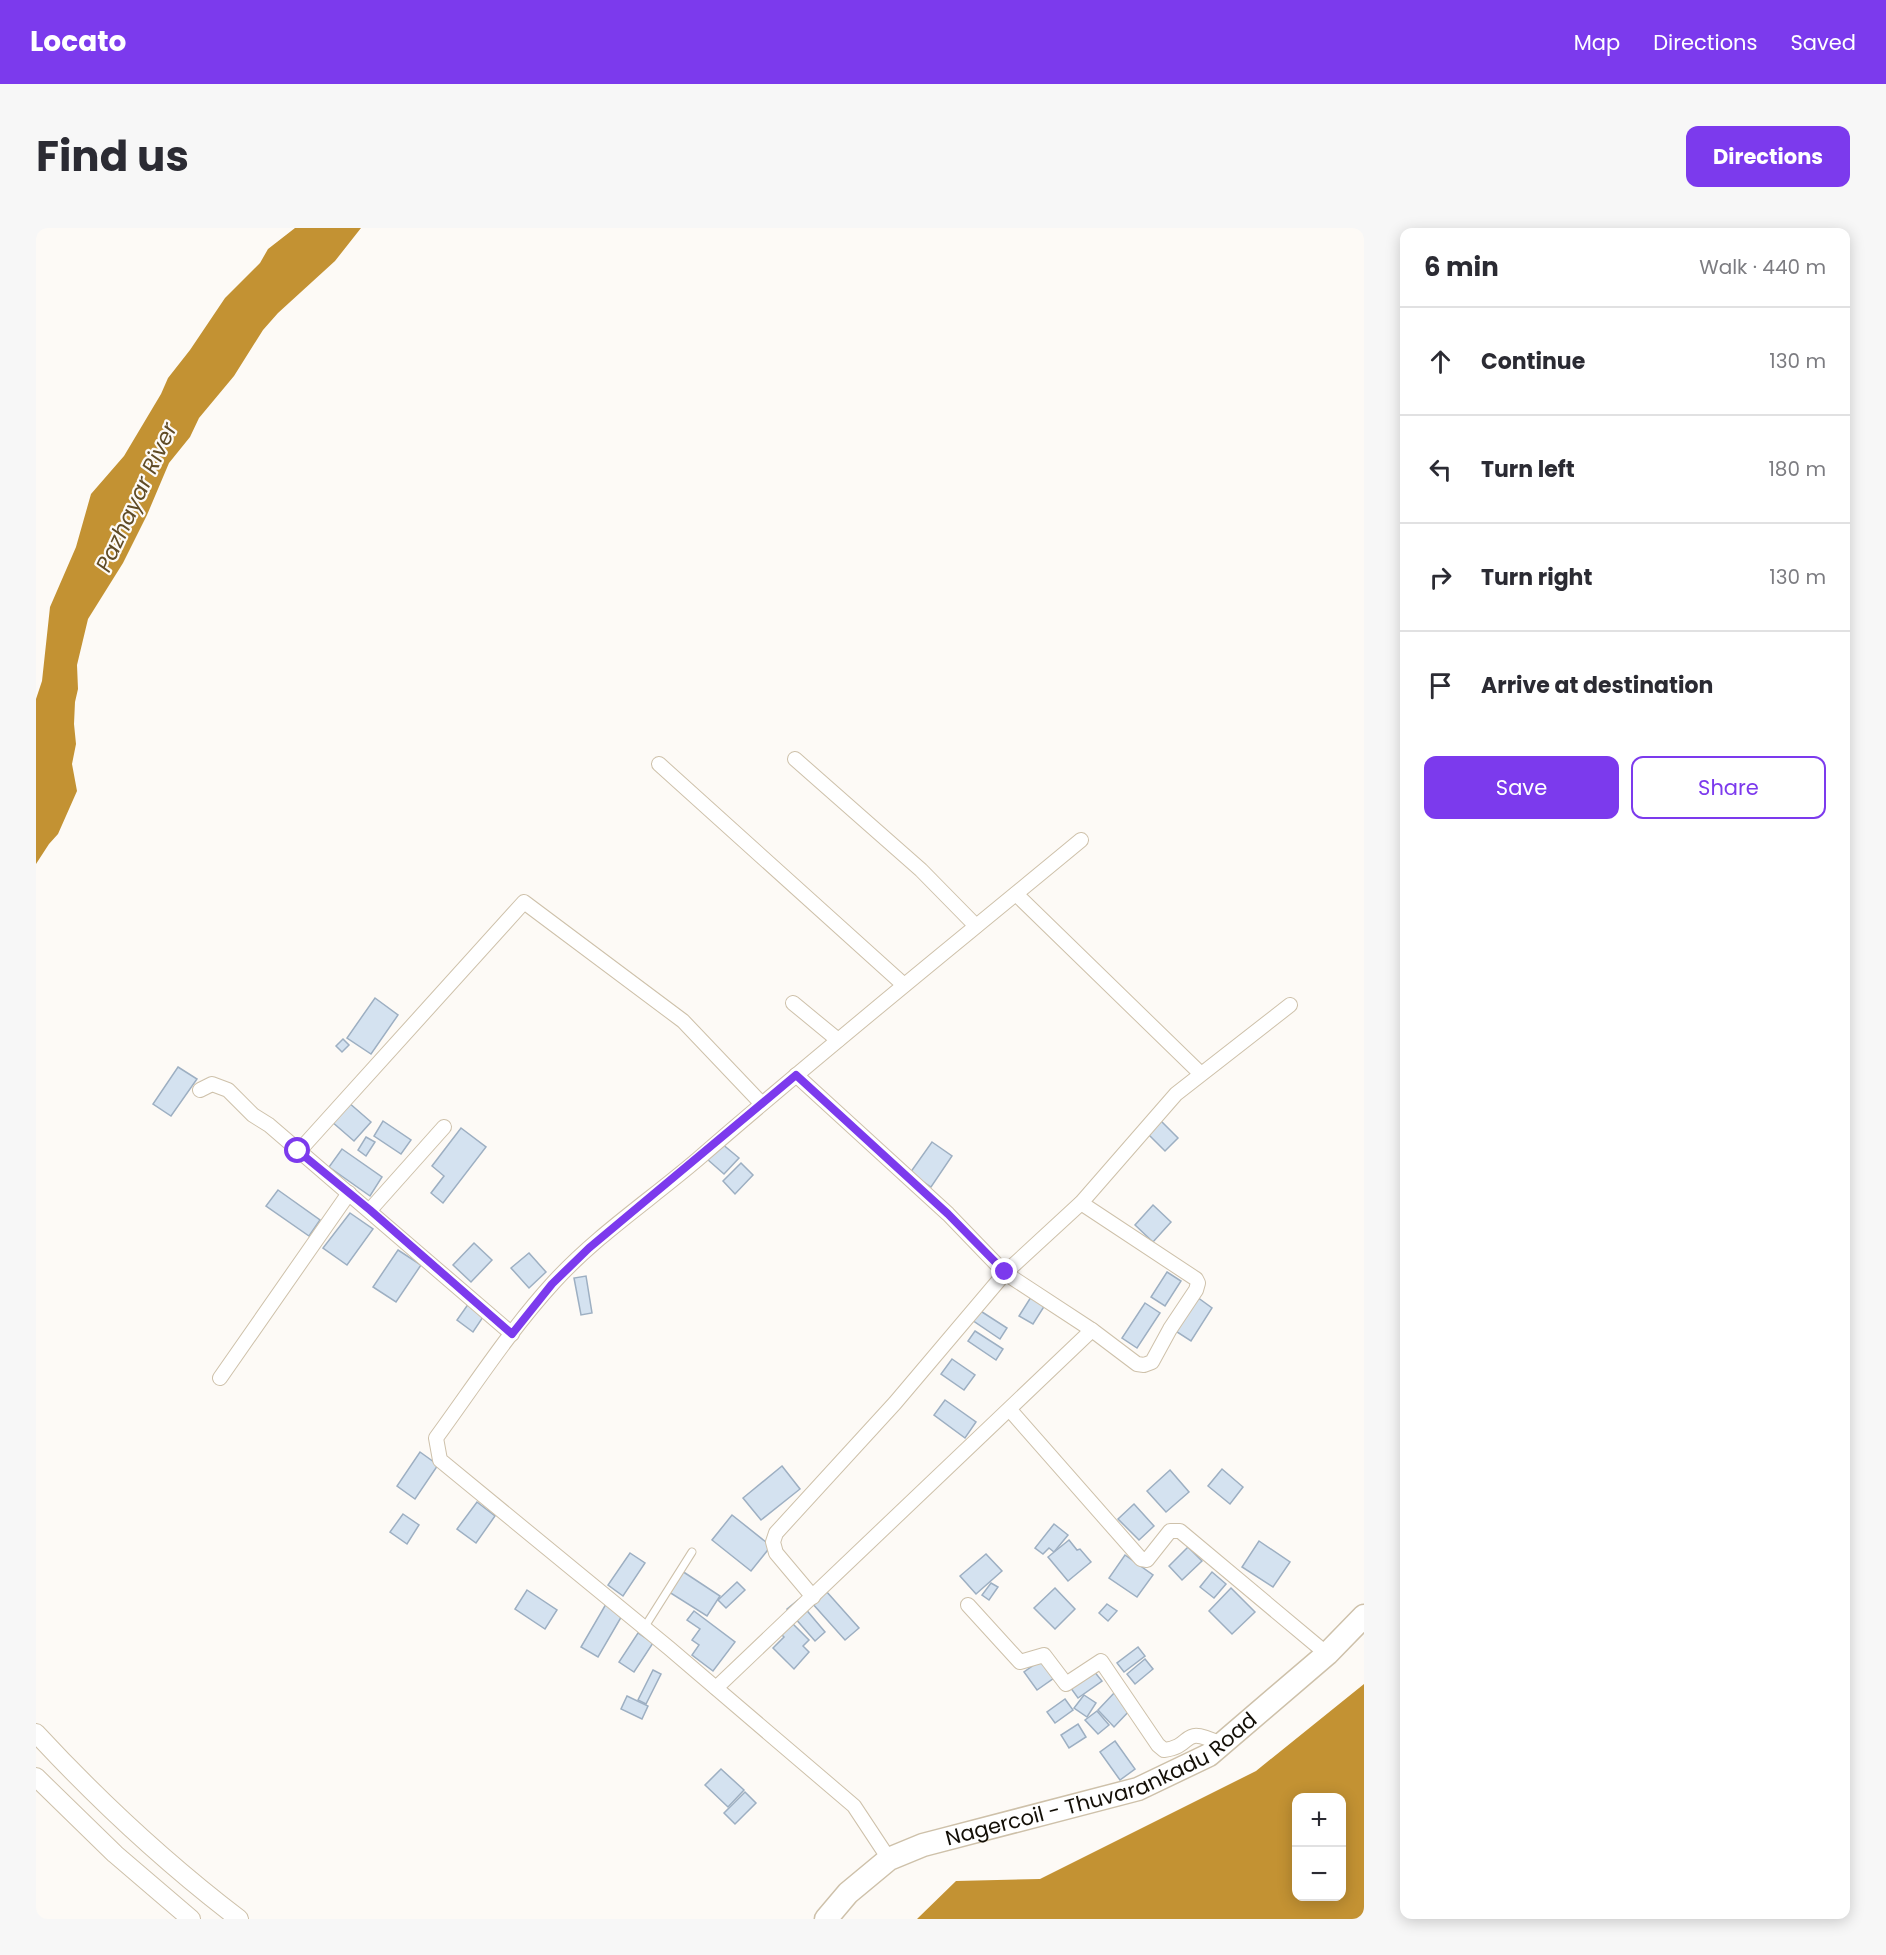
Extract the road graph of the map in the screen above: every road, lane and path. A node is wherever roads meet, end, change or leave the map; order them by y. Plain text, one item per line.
1 (795, 759) dead end
2 (659, 764) dead end
3 (1081, 840) dead end
4 (1016, 894) junction
5 (976, 926) junction
6 (904, 986) junction
7 (792, 1003) dead end
8 (1290, 1005) dead end
9 (838, 1040) junction
10 (1200, 1073) junction
11 (796, 1075) junction
12 (200, 1090) dead end
13 (761, 1103) junction
14 (444, 1127) dead end
15 (298, 1151) junction
16 (349, 1192) junction
17 (1081, 1203) junction
18 (370, 1210) junction
19 (1005, 1272) junction
20 (1092, 1330) junction
21 (512, 1334) junction
22 (220, 1378) dead end
23 (1010, 1410) junction
24 (692, 1552) dead end
25 (813, 1597) junction
26 (968, 1605) dead end
27 (1364, 1616) edge
28 (644, 1628) junction
29 (1327, 1654) junction
30 (716, 1688) junction
31 (36, 1733) edge
32 (1221, 1744) junction
33 (36, 1777) edge
34 (889, 1860) junction
35 (191, 1919) edge
36 (239, 1919) edge
37 (826, 1919) edge

1 - 5 street
2 - 6 street
3 - 4 street
4 - 5 street
4 - 10 street
5 - 6 street
6 - 9 street
7 - 9 street
8 - 10 street
9 - 11 street
10 - 17 street
11 - 13 street
11 - 19 street
12 - 15 street
13 - 15 street
13 - 21 street
14 - 18 street
15 - 16 street
16 - 18 street
16 - 22 street
17 - 19 street
17 - 20 street
18 - 21 street
19 - 20 street
19 - 25 street
20 - 23 street
21 - 28 street
23 - 25 street
23 - 29 street
24 - 28 lane
25 - 30 street
26 - 32 street
27 - 29 main road, Nagercoil - Thuvarankadu Road
28 - 30 street
29 - 32 main road, Nagercoil - Thuvarankadu Road
30 - 34 street
31 - 36 street
32 - 34 main road, Nagercoil - Thuvarankadu Road
33 - 35 street
34 - 37 main road, Nagercoil - Thuvarankadu Road

